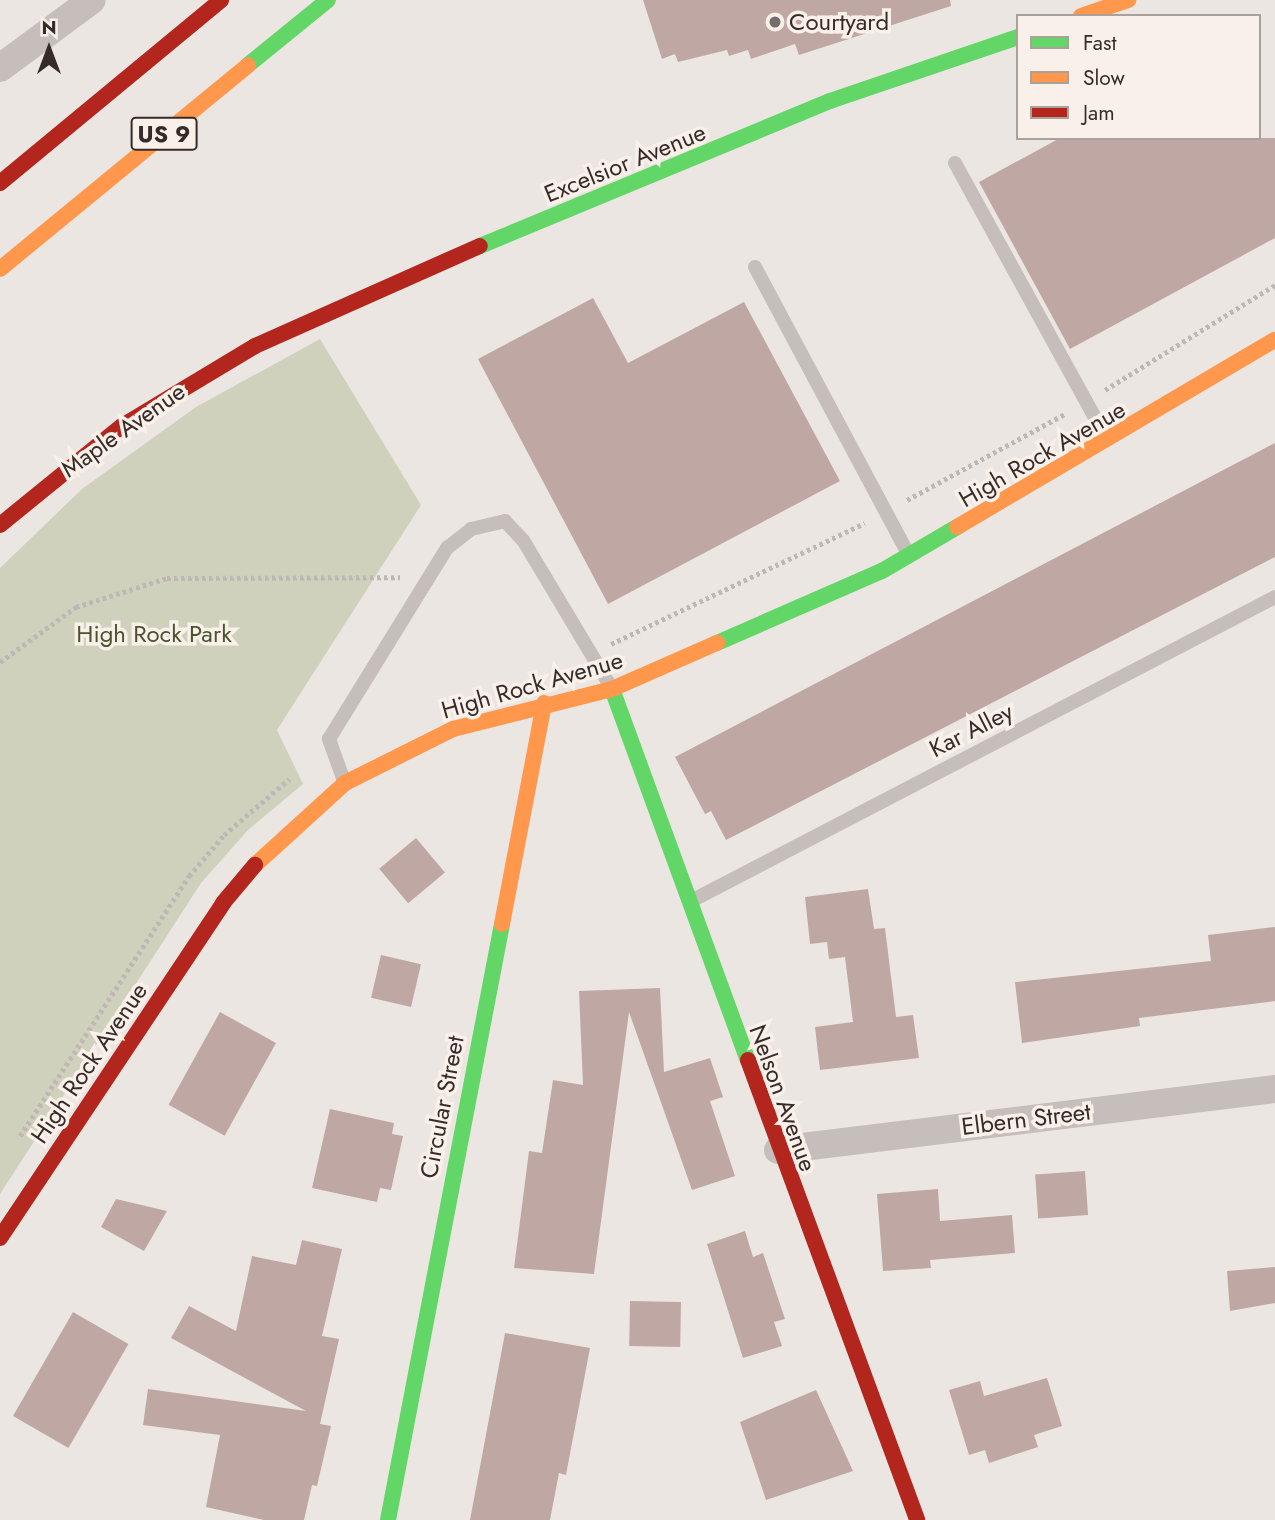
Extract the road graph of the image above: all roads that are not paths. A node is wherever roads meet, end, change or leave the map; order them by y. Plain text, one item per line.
1 (92, 0) edge
2 (221, 0) edge
3 (328, 0) edge
4 (1128, 0) edge
5 (1088, 14) edge
6 (1016, 38) edge
7 (0, 68) edge
8 (955, 163) dead end
9 (0, 183) edge
10 (755, 267) dead end
11 (0, 269) edge
12 (1275, 341) edge
13 (255, 346) joint
14 (1109, 443) junction
15 (0, 525) edge
16 (909, 555) junction
17 (1275, 597) edge
18 (612, 689) junction
19 (544, 703) junction
20 (345, 783) junction
21 (688, 902) junction
22 (1275, 1089) edge
23 (778, 1150) junction
24 (0, 1238) edge
25 (388, 1520) edge
26 (917, 1520) edge

1 - 7 street
2 - 9 main road, US 9
3 - 11 main road, US 9
4 - 5 main road
6 - 13 main road, Excelsior Avenue
8 - 14 lane
10 - 16 lane
12 - 14 main road, High Rock Avenue
13 - 15 main road, Maple Avenue
14 - 16 main road, High Rock Avenue
16 - 18 main road, High Rock Avenue
17 - 21 lane, Kar Alley
18 - 19 main road, High Rock Avenue
18 - 20 lane
18 - 21 main road, Nelson Avenue
19 - 20 main road, High Rock Avenue
19 - 25 main road, Circular Street
20 - 24 main road, High Rock Avenue
21 - 23 main road, Nelson Avenue
22 - 23 street, Elbern Street
23 - 26 main road, Nelson Avenue

